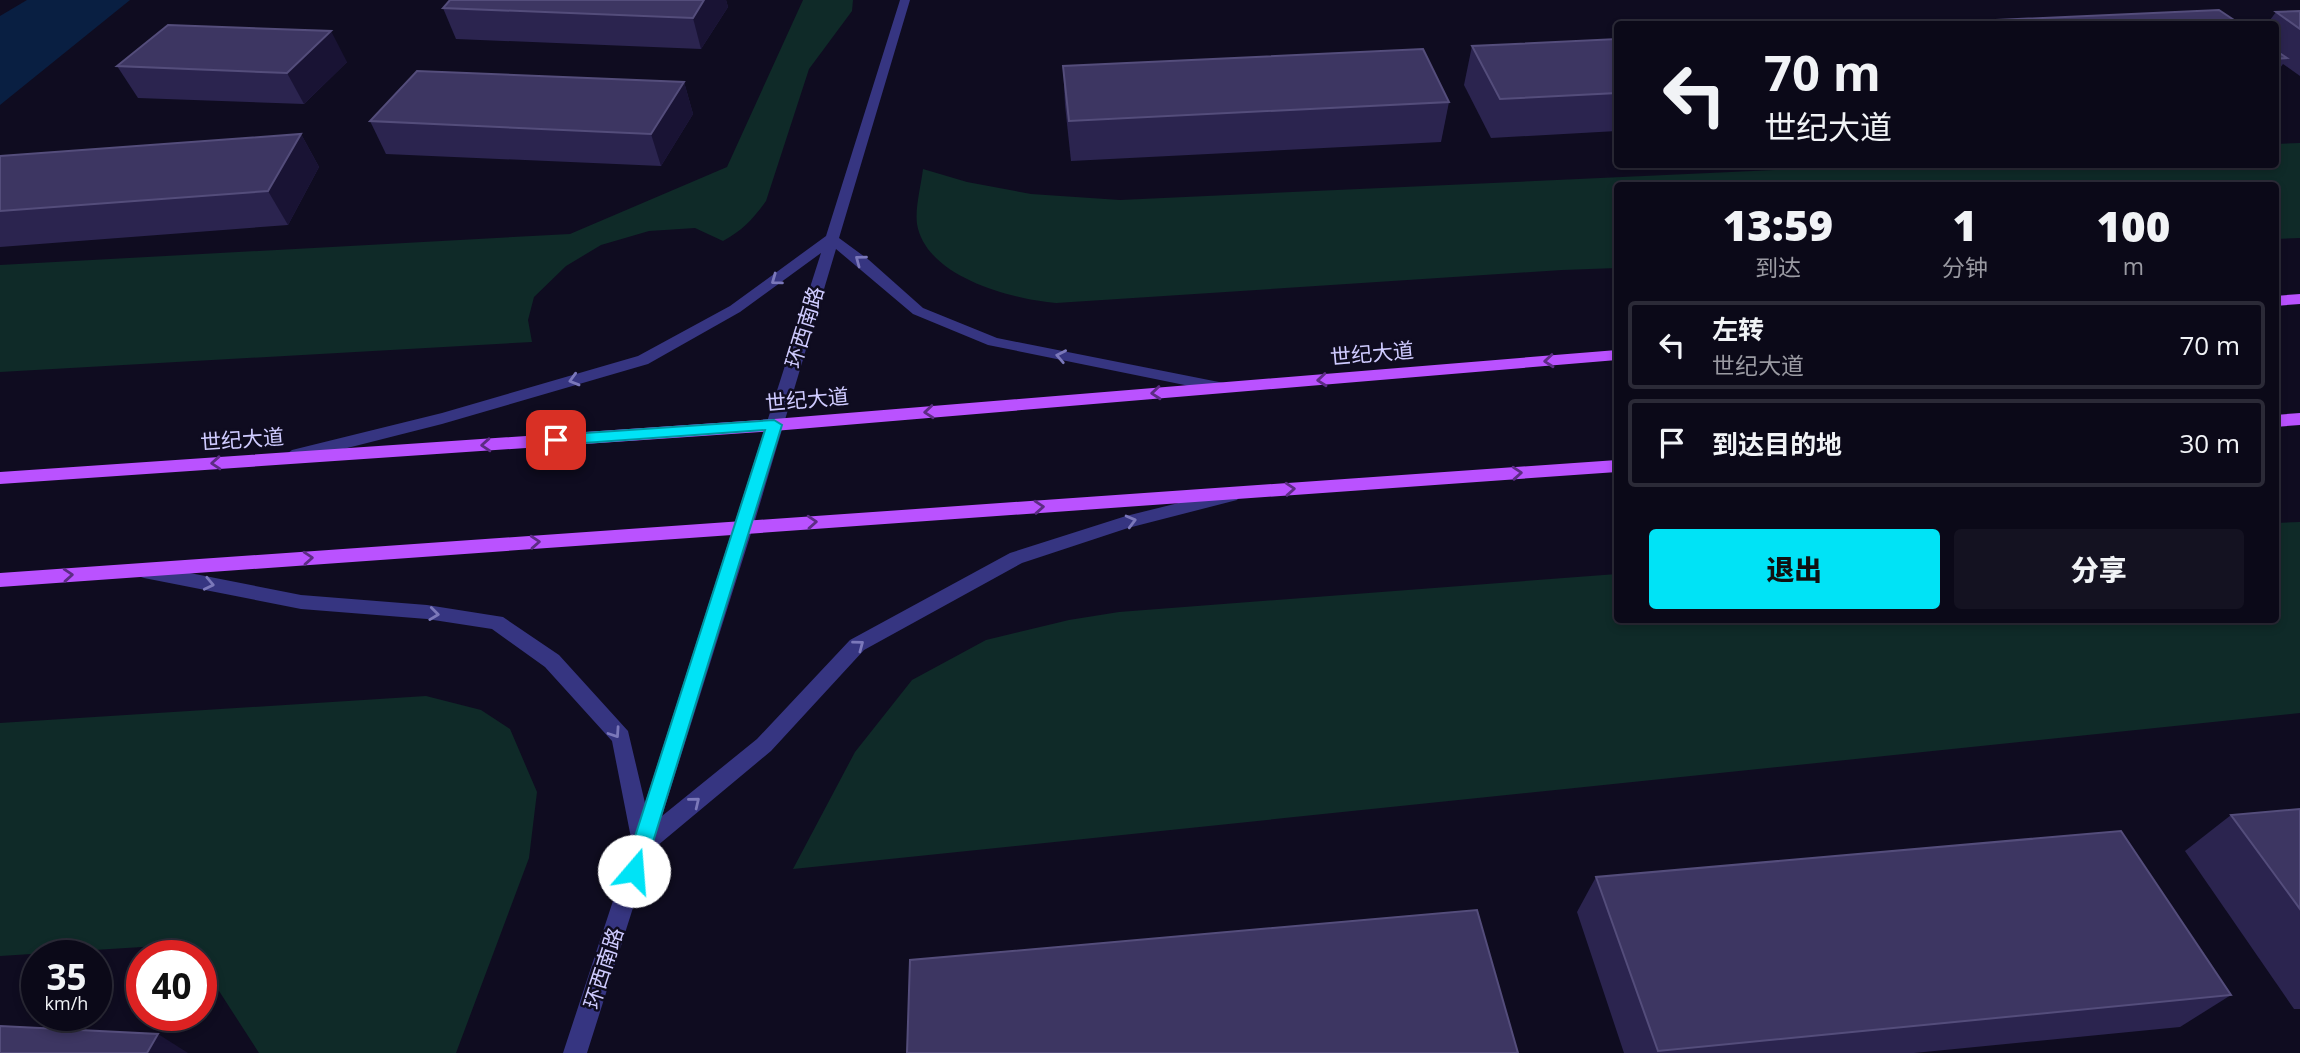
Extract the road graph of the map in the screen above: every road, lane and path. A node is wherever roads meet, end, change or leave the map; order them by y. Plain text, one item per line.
1 (905, 0) edge
2 (831, 239) junction
3 (2300, 299) edge
4 (2279, 301) edge
5 (1614, 355) edge
6 (1224, 388) junction
7 (2300, 419) edge
8 (2279, 421) edge
9 (774, 425) junction
10 (284, 458) junction
11 (1614, 466) edge
12 (0, 478) edge
13 (1243, 492) junction
14 (744, 527) junction
15 (142, 570) junction
16 (0, 580) edge
17 (642, 845) junction
18 (575, 1053) edge

1 - 2 street, 环西南路
6 -> 2 street
2 - 9 street, 环西南路
2 -> 10 street
3 - 4 main road
5 -> 6 main road, 世纪大道
6 -> 9 main road, 世纪大道
7 - 8 main road
9 -> 10 main road, 世纪大道
9 - 14 street, 环西南路
10 -> 12 main road, 世纪大道
13 -> 11 main road
14 -> 13 main road
17 -> 13 street
15 -> 14 main road
14 - 17 street, 环西南路
16 -> 15 main road
15 -> 17 street
17 - 18 street, 环西南路

